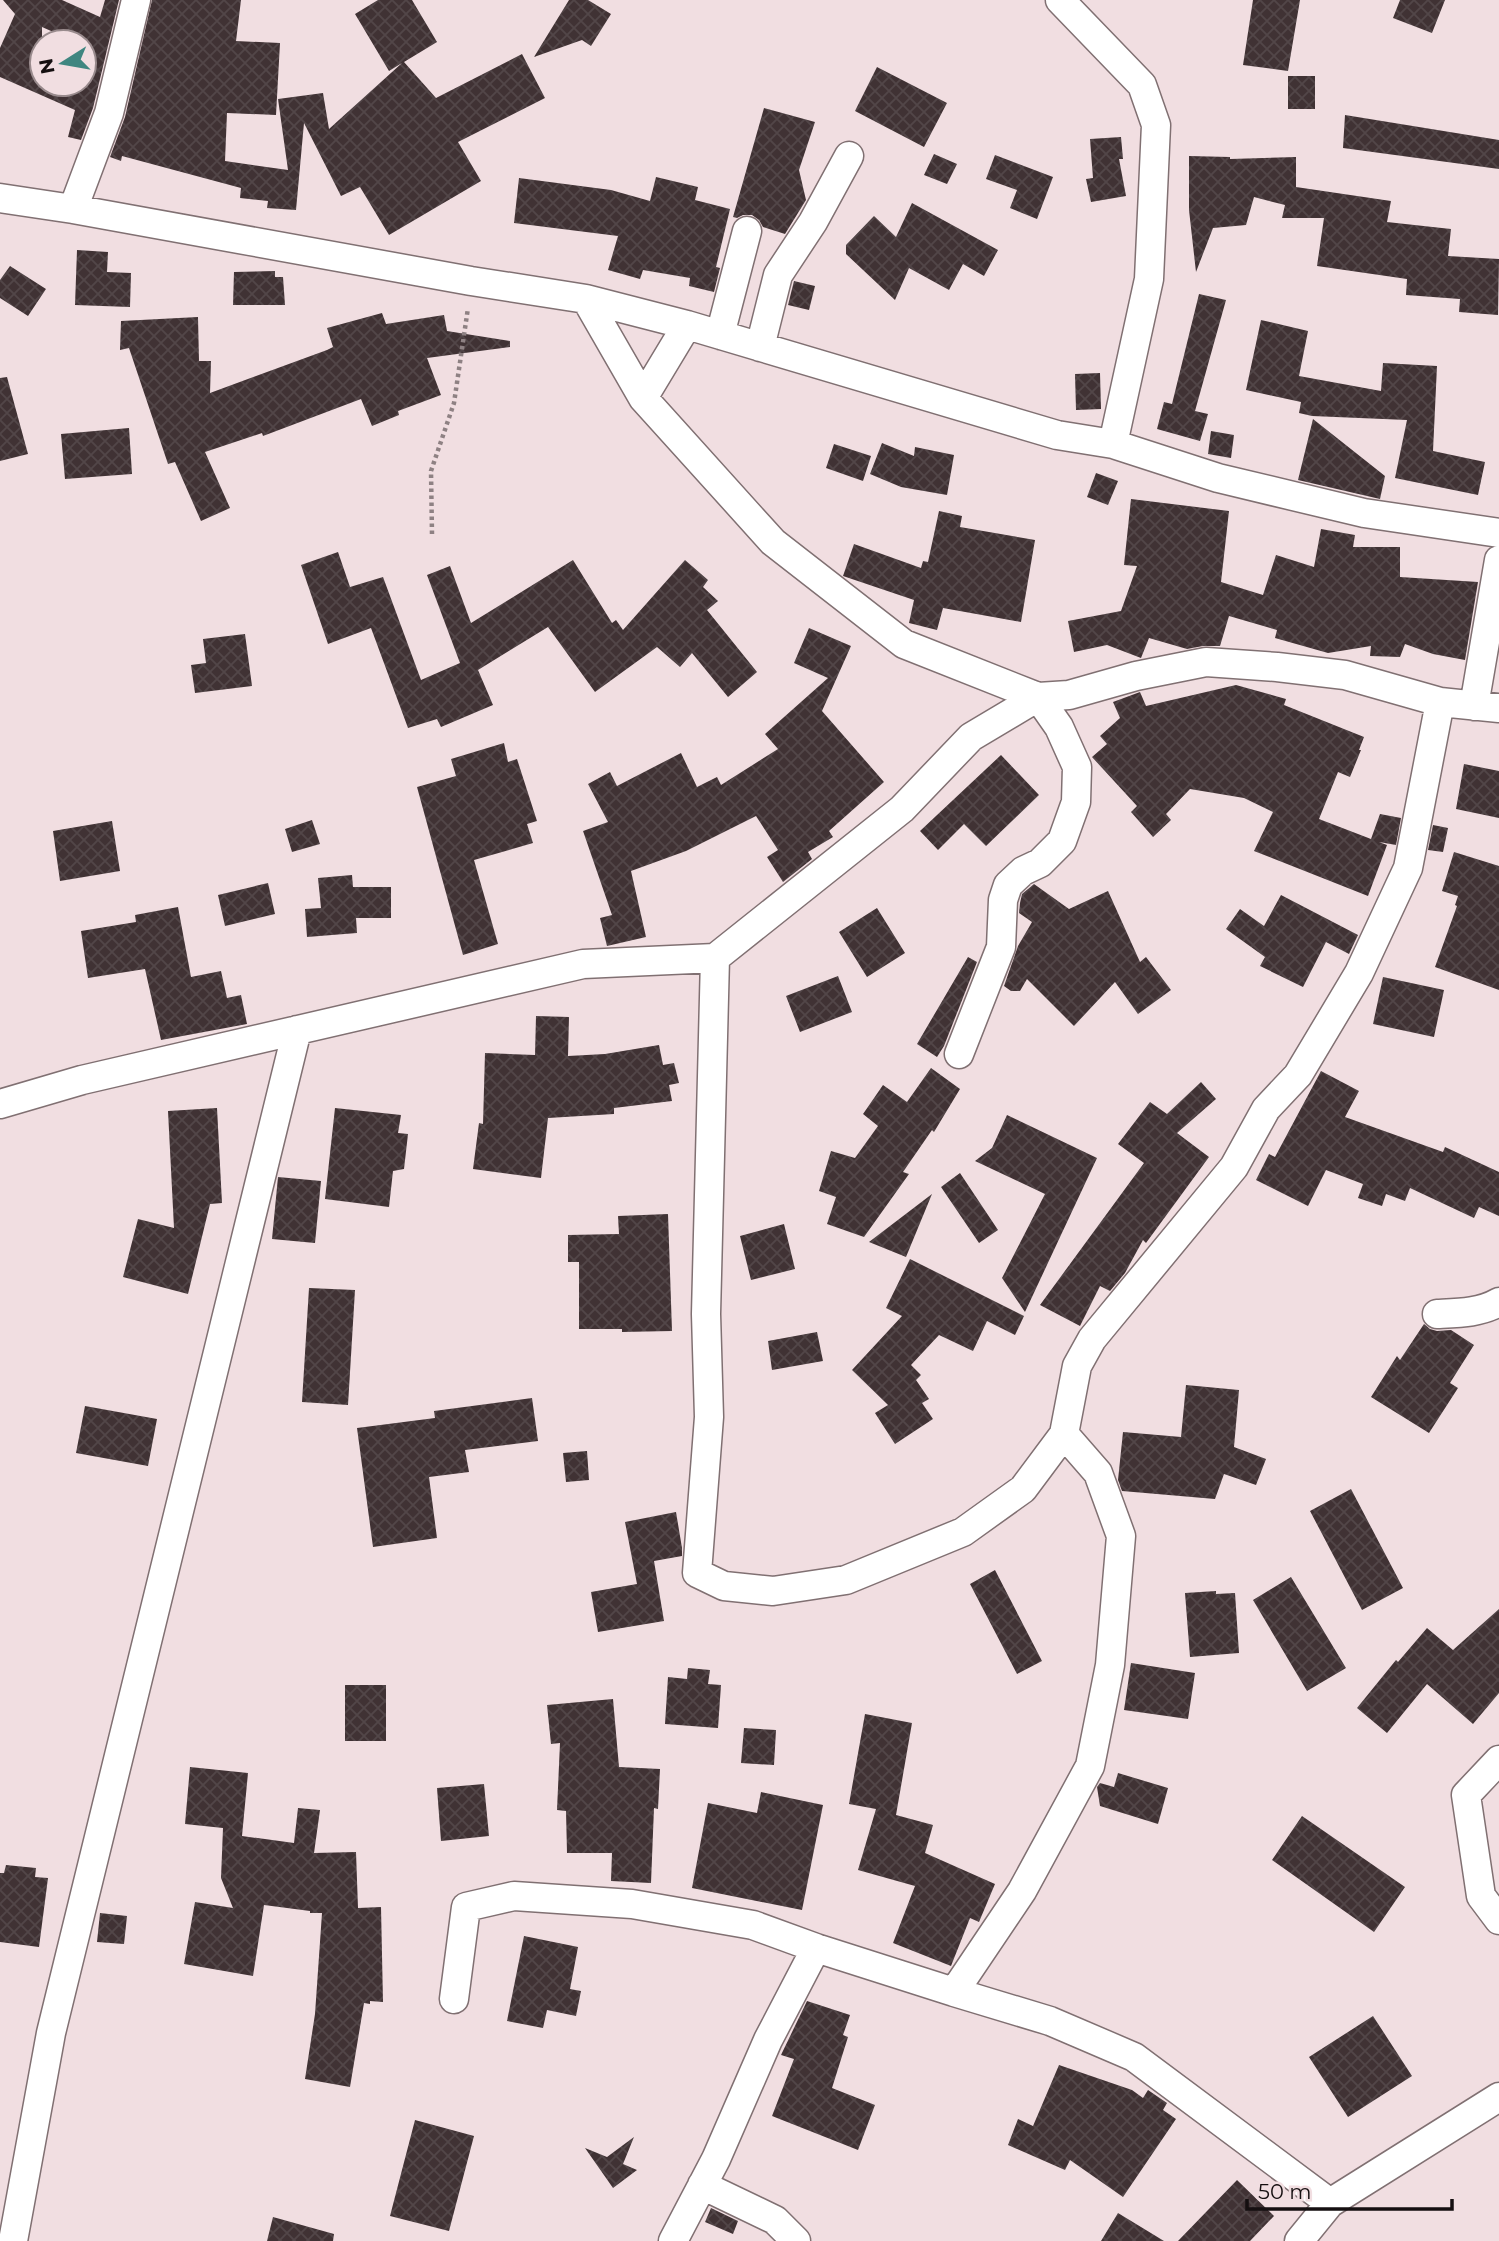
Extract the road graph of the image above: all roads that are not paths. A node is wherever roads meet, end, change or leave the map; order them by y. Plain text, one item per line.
1 (136, 0) edge
2 (1060, 0) edge
3 (849, 156) dead end
4 (0, 198) edge
5 (73, 209) junction
6 (747, 232) dead end
7 (586, 299) junction
8 (687, 325) junction
9 (720, 335) junction
10 (760, 347) junction
11 (643, 398) junction
12 (1113, 444) junction
13 (1499, 533) edge
14 (1499, 560) edge
15 (1038, 697) junction
16 (1440, 702) junction
17 (1487, 707) edge
18 (715, 958) junction
19 (297, 1030) junction
20 (959, 1054) dead end
21 (0, 1104) edge
22 (1499, 1302) edge
23 (1437, 1314) dead end
24 (1064, 1434) junction
25 (1499, 1760) edge
26 (1499, 1920) edge
27 (816, 1948) junction
28 (954, 1993) junction
29 (454, 1999) dead end
30 (1499, 2097) edge
31 (702, 2186) junction
32 (1330, 2203) junction
33 (13, 2241) edge
34 (673, 2241) edge
35 (796, 2241) edge
36 (1299, 2241) edge

1 - 5 street
2 - 12 street
3 - 10 street
4 - 5 street
5 - 7 street
6 - 9 street
7 - 8 street
7 - 11 street
8 - 9 street
8 - 11 street
9 - 10 street
10 - 12 street
11 - 15 street
12 - 13 street
14 - 17 street
15 - 16 street
15 - 18 street
15 - 20 street
16 - 17 street
16 - 24 street
18 - 19 street
18 - 24 street
19 - 21 street
19 - 33 street
22 - 23 street
24 - 28 street
25 - 26 street
27 - 28 street
27 - 29 street
27 - 31 street
28 - 32 street
30 - 32 street
31 - 34 street
31 - 35 street
32 - 36 street

